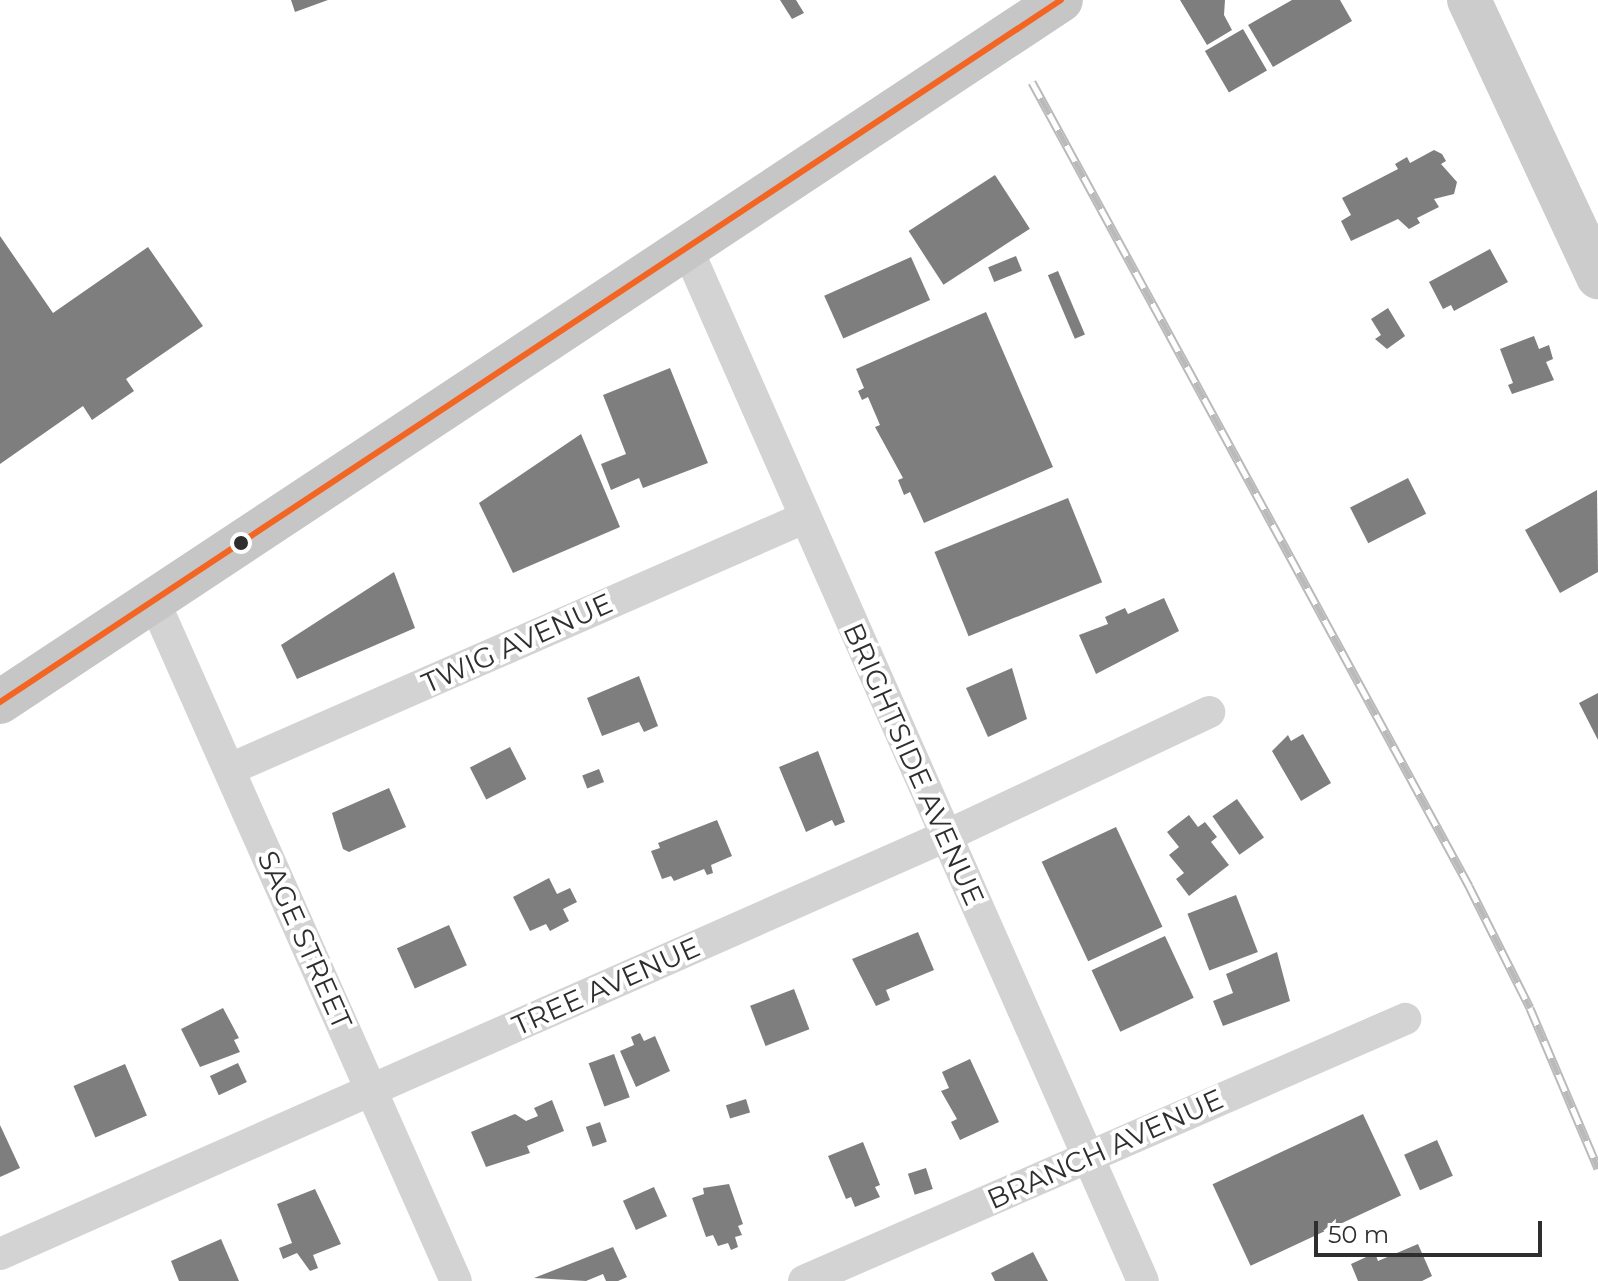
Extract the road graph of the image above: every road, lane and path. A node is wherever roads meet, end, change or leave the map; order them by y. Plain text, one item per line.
1 (1061, 0) edge
2 (1469, 0) edge
3 (686, 246) junction
4 (1598, 277) edge
5 (804, 518) junction
6 (153, 599) junction
7 (0, 702) edge
8 (1209, 712) dead end
9 (230, 769) junction
10 (946, 836) junction
11 (1405, 1019) dead end
12 (371, 1090) junction
13 (1089, 1156) junction
14 (0, 1254) edge
15 (456, 1281) edge
16 (804, 1281) edge
17 (1143, 1281) edge

1 - 3 main road
2 - 4 main road
3 - 5 street, BRIGHTSIDE AVENUE
3 - 6 main road
5 - 9 street, TWIG AVENUE
5 - 10 street, BRIGHTSIDE AVENUE
6 - 7 main road
6 - 9 street, SAGE STREET
8 - 10 street, TREE AVENUE
9 - 12 street, SAGE STREET
10 - 12 street, TREE AVENUE
10 - 13 street, BRIGHTSIDE AVENUE
11 - 13 street, BRANCH AVENUE
12 - 14 street, TREE AVENUE
12 - 15 street, SAGE STREET
13 - 16 street, BRANCH AVENUE
13 - 17 street, BRIGHTSIDE AVENUE

